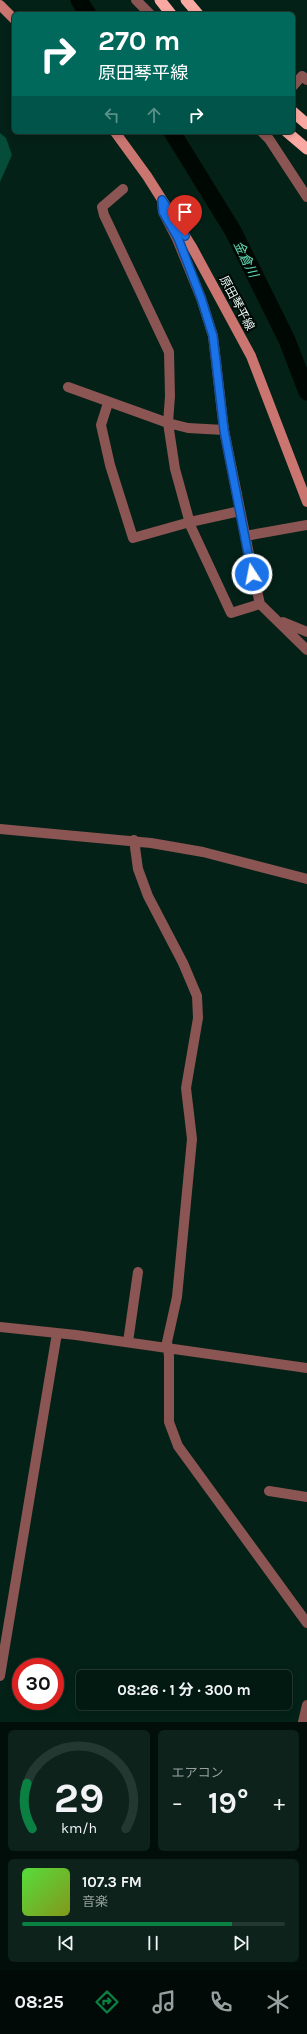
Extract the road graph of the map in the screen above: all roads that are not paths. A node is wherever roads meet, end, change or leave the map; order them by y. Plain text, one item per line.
1 (136, 0) edge
2 (160, 0) edge
3 (186, 0) edge
4 (0, 5) edge
5 (148, 12) edge
6 (170, 12) edge
7 (196, 12) edge
8 (12, 18) edge
9 (307, 80) edge
10 (295, 84) edge
11 (295, 114) edge
12 (307, 124) edge
13 (116, 134) edge
14 (268, 134) edge
15 (289, 134) edge
16 (307, 149) edge
17 (123, 189) dead end
18 (307, 197) edge
19 (162, 200) junction
20 (68, 387) dead end
21 (108, 403) junction
22 (168, 423) junction
23 (224, 430) junction
24 (307, 502) edge
25 (240, 511) junction
26 (190, 522) junction
27 (307, 525) edge
28 (245, 536) junction
29 (260, 604) junction
30 (278, 619) junction
31 (307, 632) edge
32 (307, 650) edge
33 (0, 829) edge
34 (134, 840) junction
35 (307, 879) edge
36 (138, 1272) dead end
37 (0, 1327) edge
38 (57, 1333) junction
39 (128, 1342) junction
40 (168, 1348) junction
41 (307, 1368) edge
42 (269, 1491) dead end
43 (307, 1497) edge
44 (307, 1623) edge
45 (0, 1676) edge
46 (307, 1706) edge
47 (303, 1722) edge

1 - 5 street
2 - 6 highway
3 - 7 highway
4 - 8 main road
9 - 10 street
11 - 12 highway
13 - 19 main road, 原田琴平線
14 - 18 street
15 - 16 highway
17 - 22 street
19 - 23 street
19 - 24 main road, 原田琴平線
20 - 21 street
21 - 22 street
21 - 26 street
22 - 23 street
22 - 26 street
23 - 25 street
25 - 26 street
25 - 28 street
26 - 29 street
27 - 28 street
28 - 29 street
29 - 30 street
30 - 31 street
30 - 32 street
33 - 34 street
34 - 35 street
34 - 40 street
36 - 39 street
37 - 38 street
38 - 39 street
38 - 45 street
39 - 40 street
40 - 41 street
40 - 44 street
42 - 43 street
46 - 47 street

